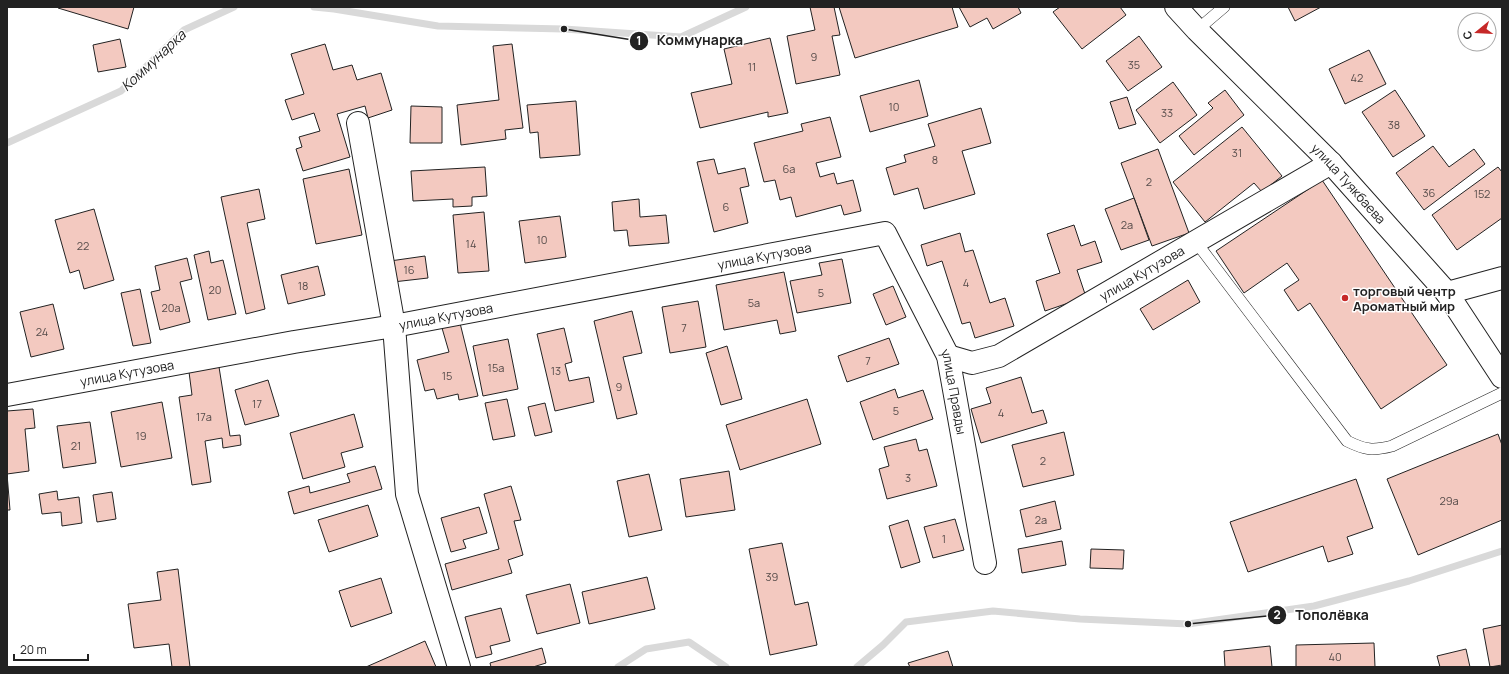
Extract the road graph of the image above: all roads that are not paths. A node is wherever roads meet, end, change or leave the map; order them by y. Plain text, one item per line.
1 (1176, 7) edge
2 (1224, 7) edge
3 (1197, 30) junction
4 (358, 123) dead end
5 (1331, 163) junction
6 (885, 233) joint
7 (1196, 242) junction
8 (1502, 278) edge
9 (1448, 293) junction
10 (394, 326) junction
11 (948, 356) junction
12 (1502, 377) edge
13 (1502, 393) edge
14 (7, 395) edge
15 (985, 563) dead end
16 (459, 667) edge

1 - 3 street, улица Туякбаева
2 - 3 lane
3 - 5 street, улица Туякбаева
4 - 10 street
5 - 7 street, улица Кутузова
5 - 9 street, улица Туякбаева
6 - 10 street, улица Кутузова
6 - 11 street, улица Правды
7 - 11 street, улица Кутузова
7 - 13 lane
8 - 9 street
9 - 12 street, улица Туякбаева
10 - 14 street, улица Кутузова
10 - 16 street
11 - 15 street, улица Правды

